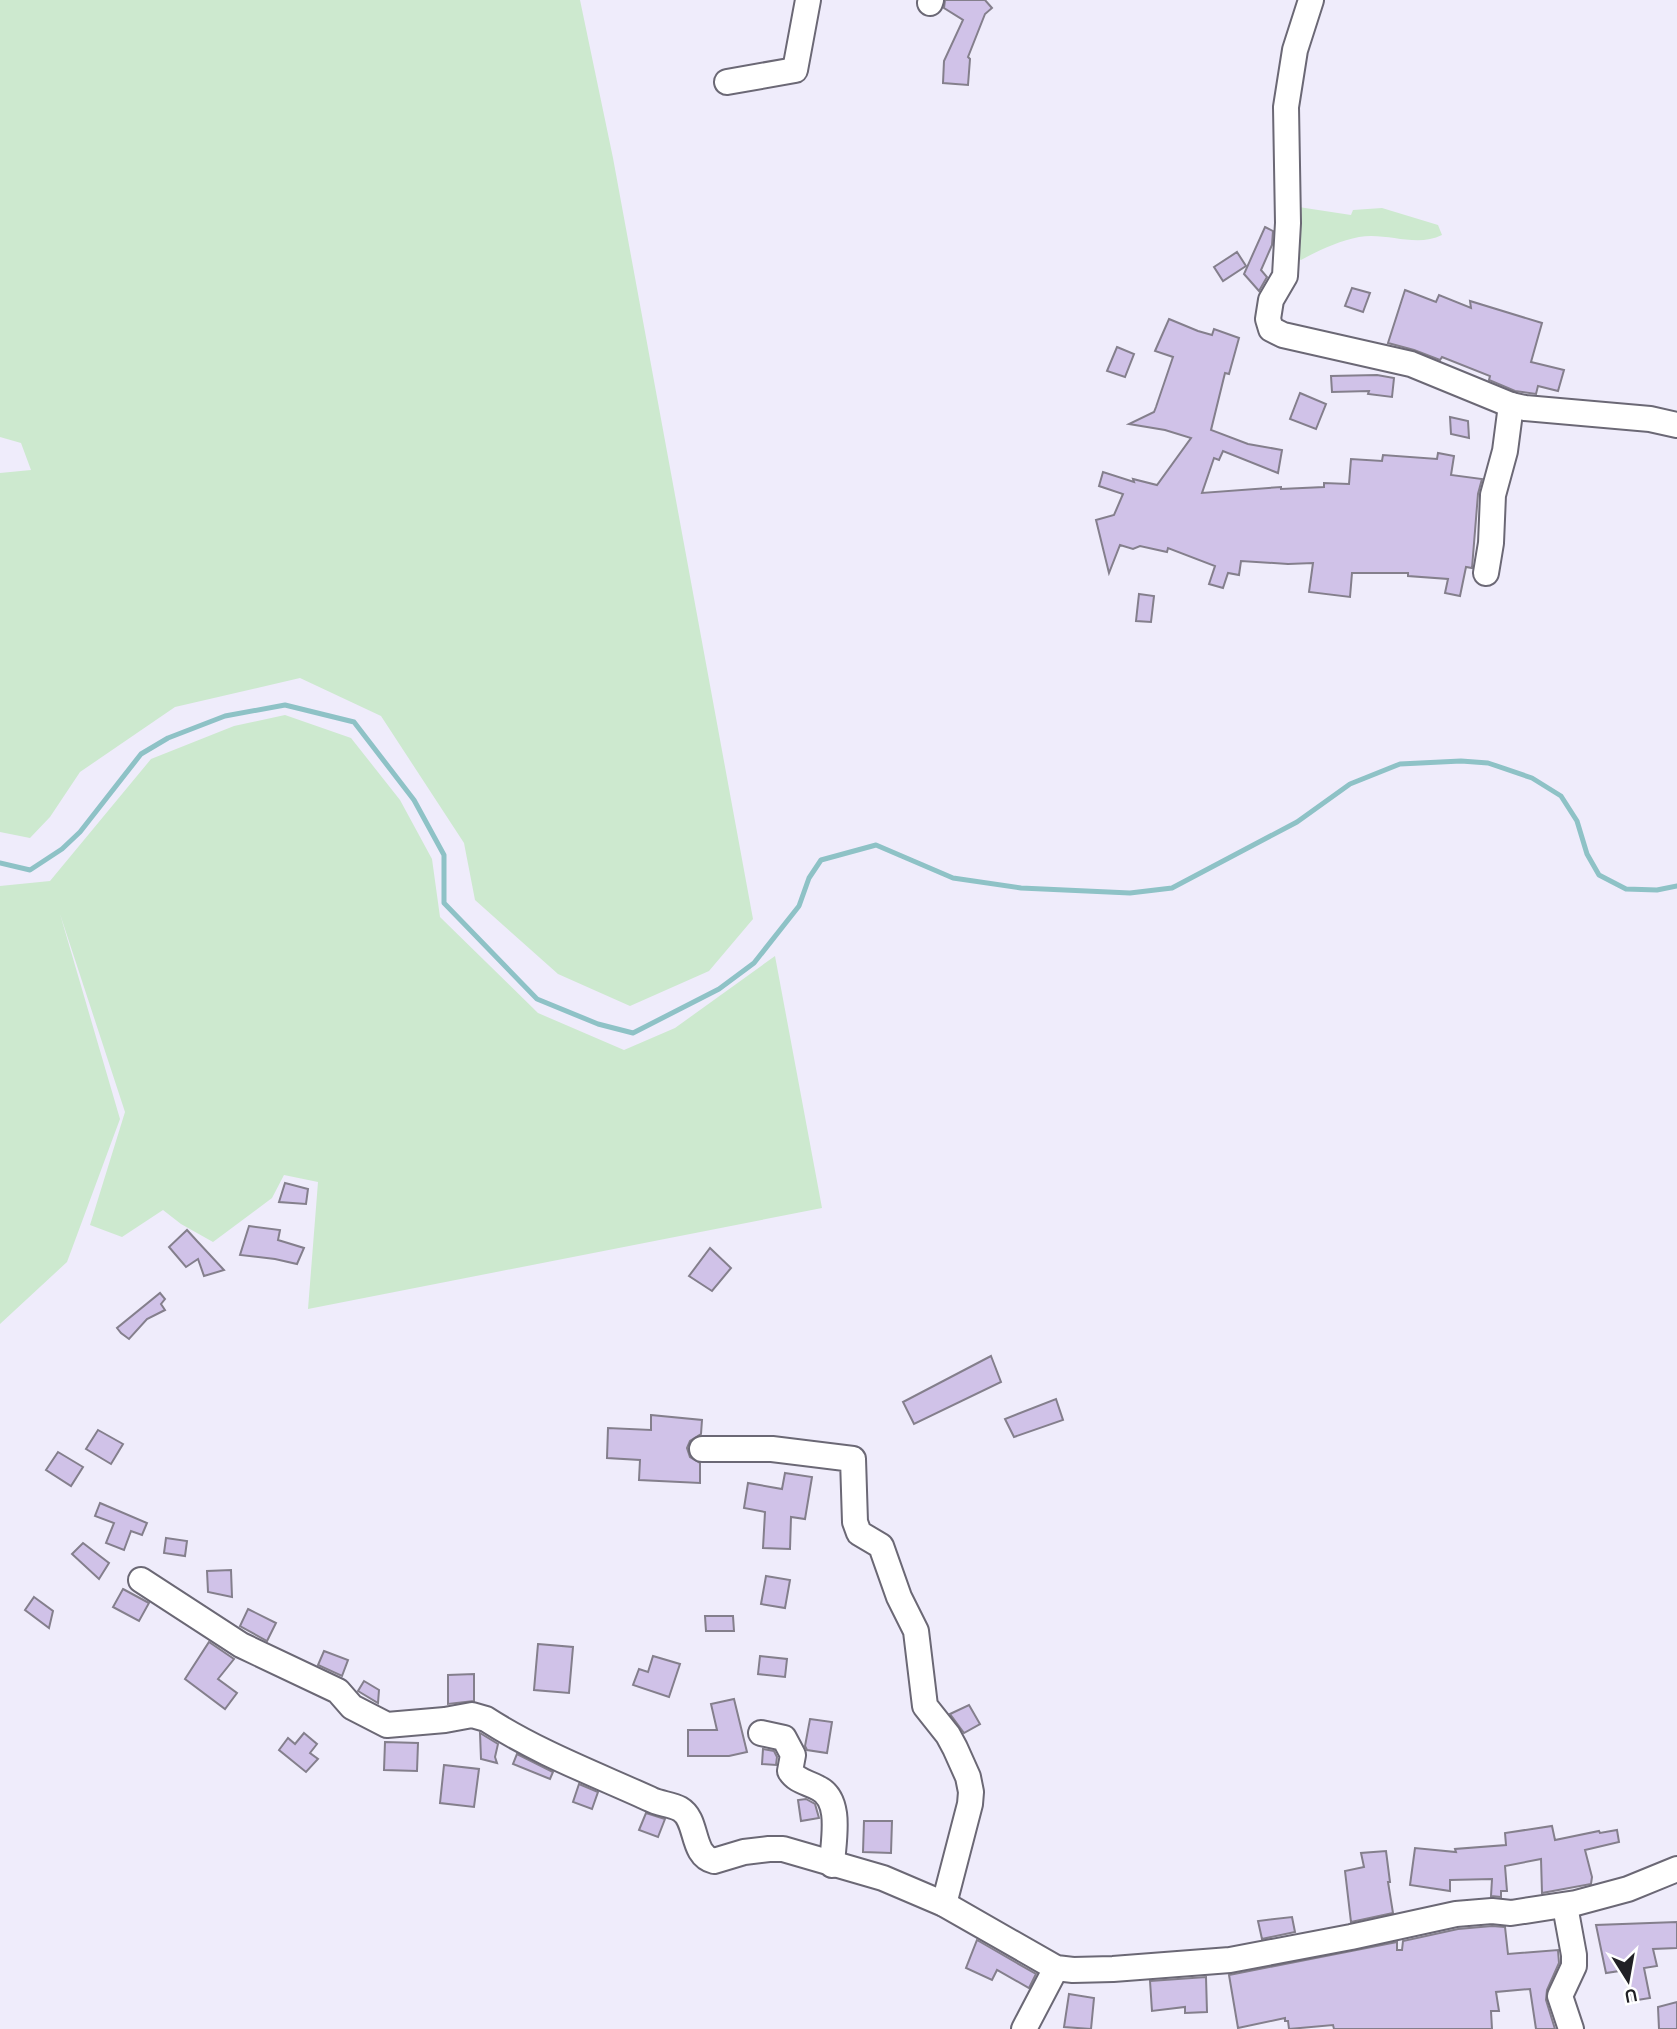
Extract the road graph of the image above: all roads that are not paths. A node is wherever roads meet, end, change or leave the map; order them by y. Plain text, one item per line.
1 (808, 0) edge
2 (1311, 0) edge
3 (727, 82) dead end
4 (1511, 405) junction
5 (1677, 425) edge
6 (1486, 573) dead end
7 (702, 1449) dead end
8 (141, 1580) dead end
9 (761, 1733) dead end
10 (832, 1865) junction
11 (1677, 1869) edge
12 (944, 1904) junction
13 (1565, 1906) junction
14 (1056, 1968) junction
15 (1024, 2029) edge
16 (1571, 2029) edge

1 - 3 street
2 - 4 street
4 - 5 street
4 - 6 street
7 - 12 street
8 - 10 street
9 - 10 street
10 - 12 street
11 - 13 street
12 - 14 street
13 - 14 street
13 - 16 street
14 - 15 street

